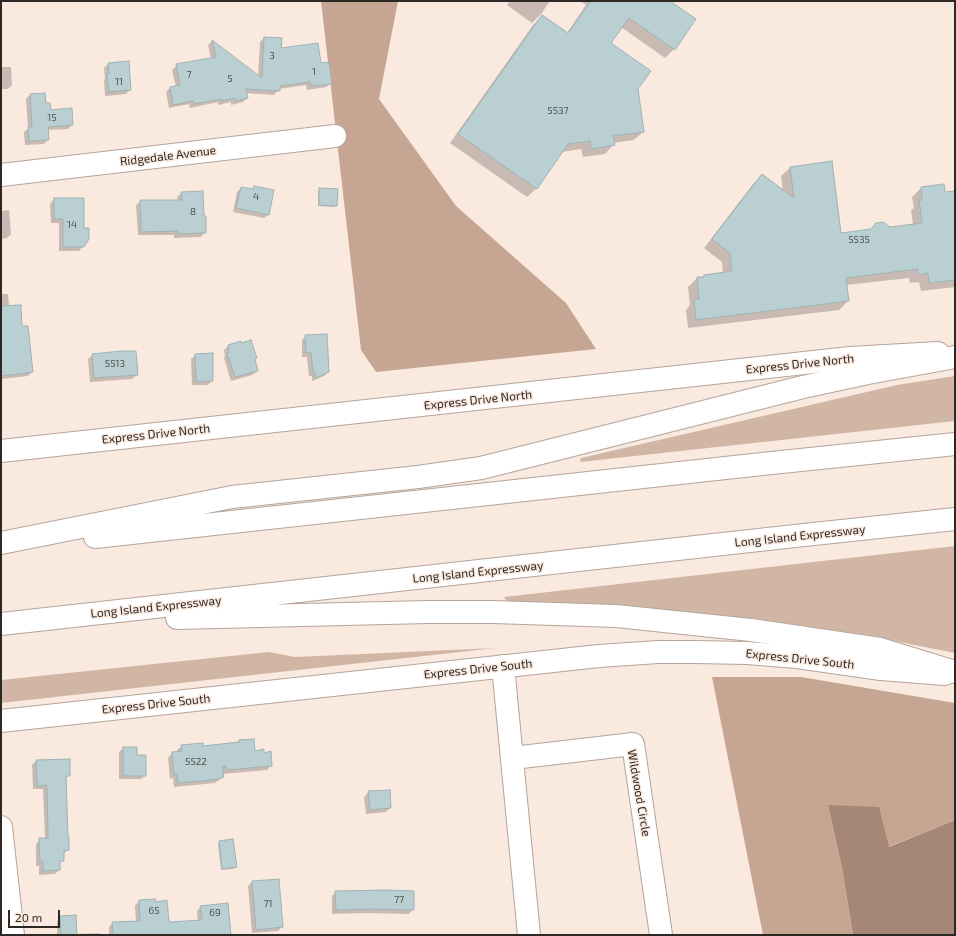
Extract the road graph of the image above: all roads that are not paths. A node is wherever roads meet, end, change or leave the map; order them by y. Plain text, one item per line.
1 (335, 136) dead end
2 (1, 176) edge
3 (955, 352) edge
4 (955, 358) edge
5 (955, 444) edge
6 (1, 451) edge
7 (955, 519) edge
8 (1, 543) edge
9 (1, 548) edge
10 (10, 623) edge
11 (503, 666) junction
12 (955, 672) edge
13 (955, 675) edge
14 (1, 720) edge
15 (512, 758) junction
16 (1, 827) edge
17 (13, 935) edge
18 (529, 935) edge
19 (661, 935) edge

1 - 2 main road, Ridgedale Avenue
3 - 6 main road, Express Drive North
4 - 8 main road
5 - 9 main road
7 - 10 main road, Long Island Expressway
10 - 12 main road
11 - 13 main road, Express Drive South
11 - 14 main road, Express Drive South
11 - 15 main road
15 - 18 main road
15 - 19 main road, Wildwood Circle
16 - 17 main road

